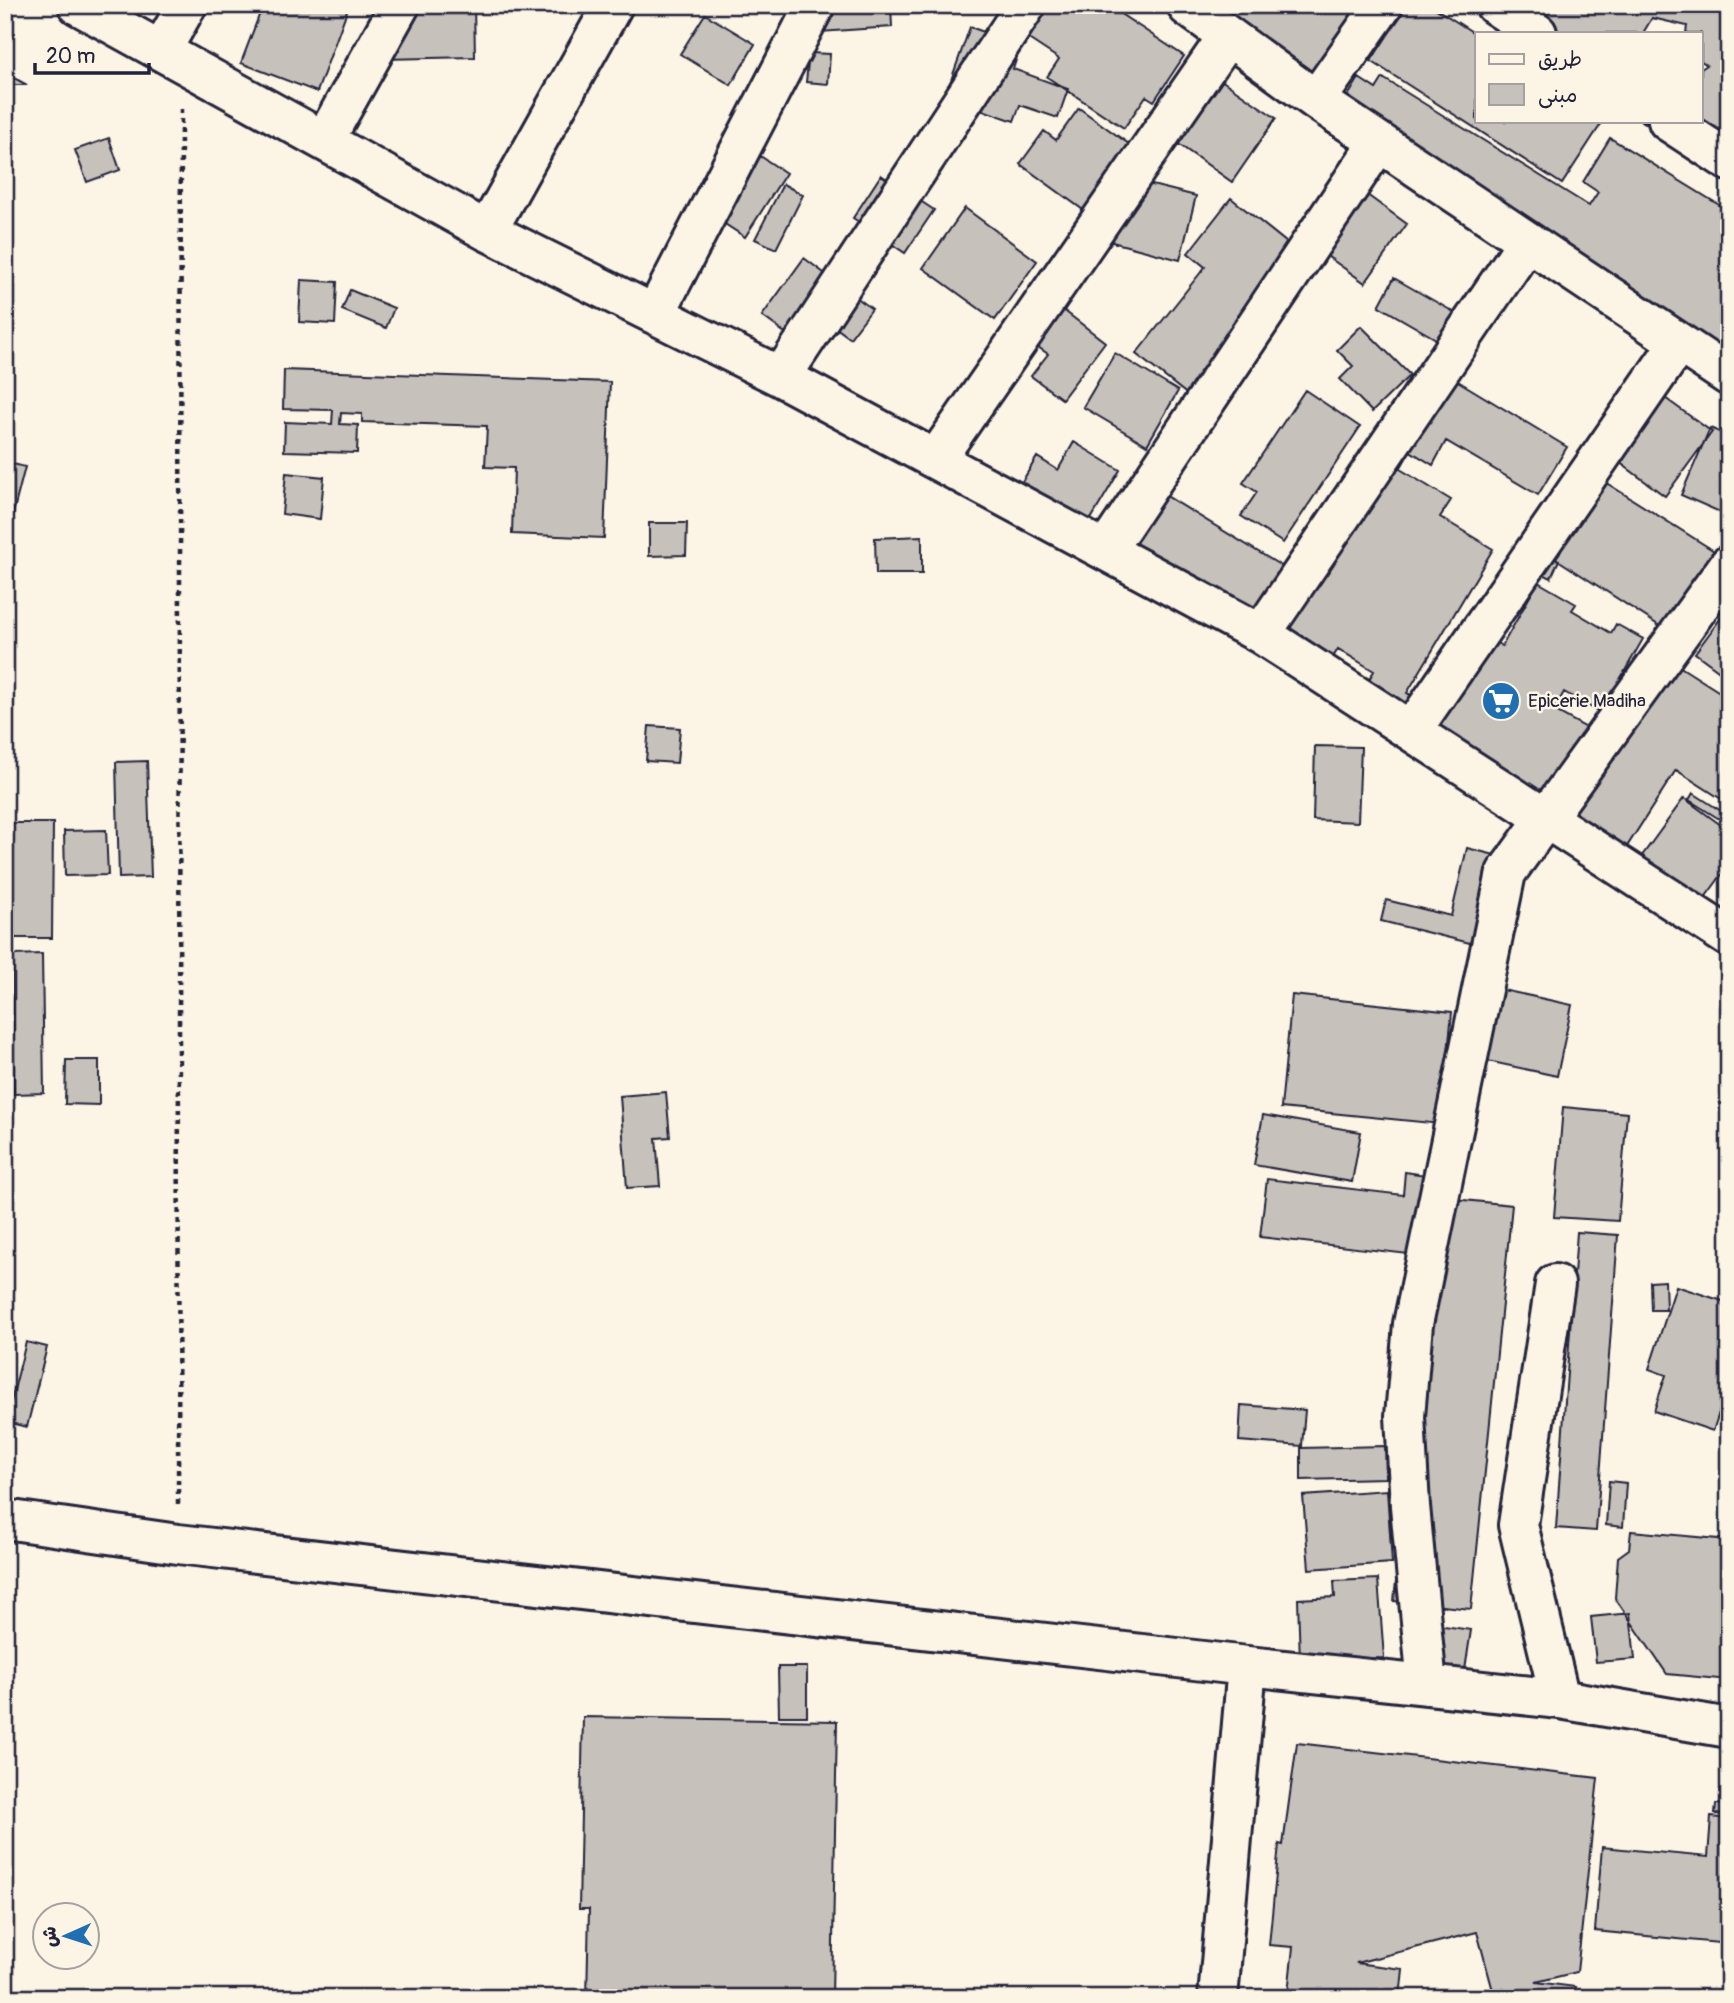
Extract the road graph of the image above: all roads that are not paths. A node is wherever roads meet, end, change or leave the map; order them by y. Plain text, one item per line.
1 (78, 5) edge
2 (187, 5) edge
3 (400, 5) edge
4 (613, 5) edge
5 (815, 5) edge
6 (1026, 5) edge
7 (1383, 5) edge
8 (1495, 5) edge
9 (1188, 8) dead end
10 (1536, 32) edge
11 (1228, 36) junction
12 (171, 57) junction
13 (1316, 100) junction
14 (1670, 122) edge
15 (324, 141) junction
16 (1379, 142) junction
17 (1729, 161) edge
18 (487, 231) junction
19 (1527, 242) junction
20 (655, 314) junction
21 (1678, 344) junction
22 (1729, 376) edge
23 (781, 377) junction
24 (936, 459) junction
25 (1106, 550) junction
26 (1729, 565) edge
27 (1261, 634) junction
28 (1412, 730) junction
29 (1545, 819) junction
30 (1724, 923) edge
31 (1555, 1284) dead end
32 (5, 1519) edge
33 (1247, 1666) junction
34 (1427, 1685) junction
35 (1560, 1699) junction
36 (1729, 1728) edge
37 (1218, 1998) edge

1 - 12 street
2 - 12 street
3 - 15 street
4 - 18 street
5 - 20 street
6 - 23 street
7 - 13 street
8 - 10 street
9 - 11 street
11 - 13 street
11 - 24 street
12 - 15 street
13 - 16 street
14 - 17 street
15 - 18 street
16 - 19 street
16 - 25 street
18 - 20 street
19 - 21 street
19 - 27 street
20 - 23 street
21 - 22 street
21 - 28 street
23 - 24 street
24 - 25 street
25 - 27 street
26 - 29 street
27 - 28 street
28 - 29 street
29 - 30 street
29 - 34 street
31 - 35 street
32 - 33 street
33 - 34 street
33 - 37 street
34 - 35 street
35 - 36 street

